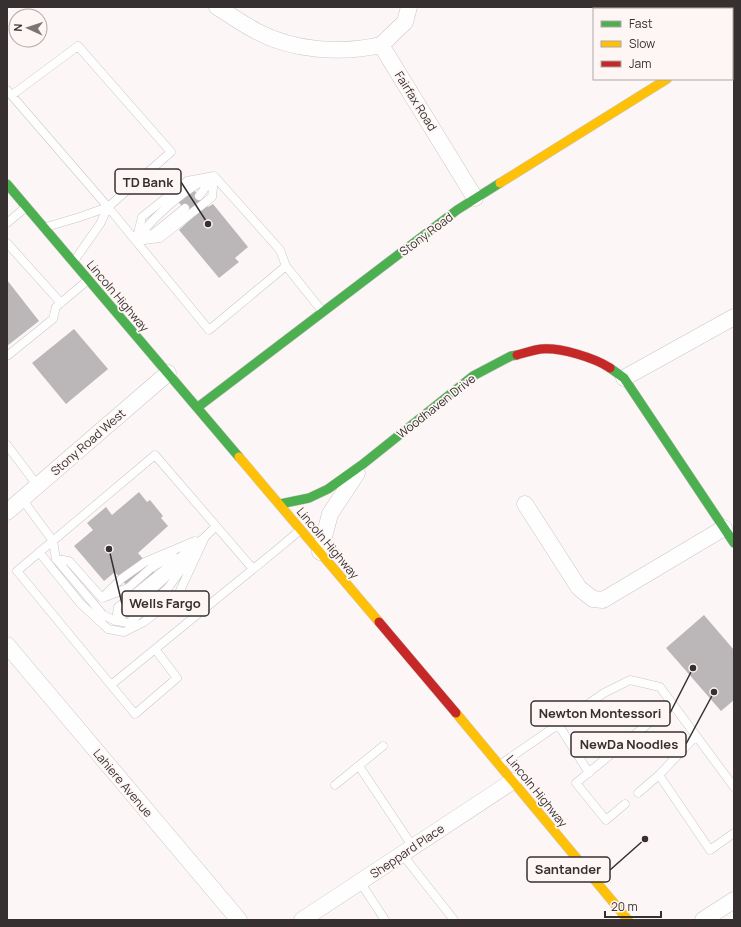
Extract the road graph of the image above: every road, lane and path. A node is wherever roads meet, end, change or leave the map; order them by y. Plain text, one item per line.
1 (217, 7) edge
2 (409, 7) edge
3 (381, 45) junction
4 (665, 80) edge
5 (9, 92) edge
6 (214, 176) junction
7 (7, 184) edge
8 (199, 196) dead end
9 (475, 198) junction
10 (27, 207) junction
11 (108, 207) junction
12 (185, 208) dead end
13 (7, 223) edge
14 (44, 227) junction
15 (136, 241) junction
16 (7, 243) edge
17 (74, 262) junction
18 (286, 266) junction
19 (89, 280) junction
20 (61, 303) junction
21 (323, 312) junction
22 (734, 317) edge
23 (7, 356) edge
24 (168, 373) junction
25 (624, 378) junction
26 (198, 407) junction
27 (7, 445) edge
28 (363, 464) junction
29 (38, 486) junction
30 (22, 499) junction
31 (280, 504) junction
32 (525, 504) dead end
33 (7, 512) edge
34 (216, 526) junction
35 (724, 528) junction
36 (301, 530) junction
37 (205, 537) junction
38 (53, 541) junction
39 (734, 543) edge
40 (39, 552) junction
41 (320, 552) junction
42 (56, 559) junction
43 (253, 569) junction
44 (7, 646) edge
45 (155, 649) junction
46 (111, 685) junction
47 (672, 704) junction
48 (558, 724) junction
49 (696, 736) junction
50 (383, 746) dead end
51 (500, 765) junction
52 (359, 766) junction
53 (589, 773) junction
54 (659, 775) junction
55 (513, 781) junction
56 (335, 785) dead end
57 (734, 787) edge
58 (638, 793) dead end
59 (625, 804) dead end
60 (734, 833) edge
61 (408, 851) junction
62 (360, 882) junction
63 (734, 900) edge
64 (312, 917) edge
65 (239, 920) edge
66 (385, 920) edge
67 (454, 920) edge
68 (628, 920) edge
69 (703, 920) edge

1 - 3 street
2 - 3 street
3 - 9 street, Fairfax Road
4 - 9 street, Stony Road
5 - 11 lane
5 - 11 lane
6 - 8 lane
6 - 15 lane
6 - 15 lane
6 - 18 lane
7 - 10 street, Lincoln Highway
9 - 21 street, Stony Road
10 - 13 lane
10 - 14 street, Lincoln Highway
11 - 14 lane
11 - 15 lane
11 - 17 lane
12 - 15 lane
14 - 17 street, Lincoln Highway
15 - 18 lane
16 - 20 lane
17 - 19 street, Lincoln Highway
18 - 21 lane
19 - 20 lane
19 - 24 street, Lincoln Highway
20 - 23 lane
21 - 26 street, Stony Road
22 - 25 street
24 - 26 street, Lincoln Highway
24 - 29 street, Stony Road West
25 - 28 street, Woodhaven Drive
25 - 35 street, Woodhaven Drive
26 - 31 street, Lincoln Highway
27 - 29 lane
28 - 31 street, Woodhaven Drive
28 - 41 street
29 - 30 street, Stony Road West
30 - 33 street, Stony Road West
30 - 38 lane
31 - 36 street, Lincoln Highway
32 - 35 street
34 - 37 lane
34 - 38 lane
34 - 43 lane
35 - 39 street, Woodhaven Drive
36 - 41 street, Lincoln Highway
36 - 43 lane
37 - 40 lane
37 - 42 lane
37 - 42 lane
38 - 40 lane
38 - 42 lane
40 - 46 lane
41 - 51 street, Lincoln Highway
43 - 45 lane
44 - 65 street, Lahiere Avenue
45 - 46 lane
45 - 46 lane
47 - 48 lane
47 - 49 lane
47 - 53 lane
48 - 51 lane
48 - 53 lane
49 - 54 lane
49 - 57 lane
50 - 52 lane
51 - 55 street, Lincoln Highway
52 - 56 lane
52 - 61 lane
53 - 59 lane
54 - 58 lane
54 - 60 lane
55 - 61 street, Sheppard Place
55 - 68 street, Lincoln Highway
61 - 62 street, Sheppard Place
61 - 67 lane
62 - 64 street, Sheppard Place
62 - 66 lane
63 - 69 street

